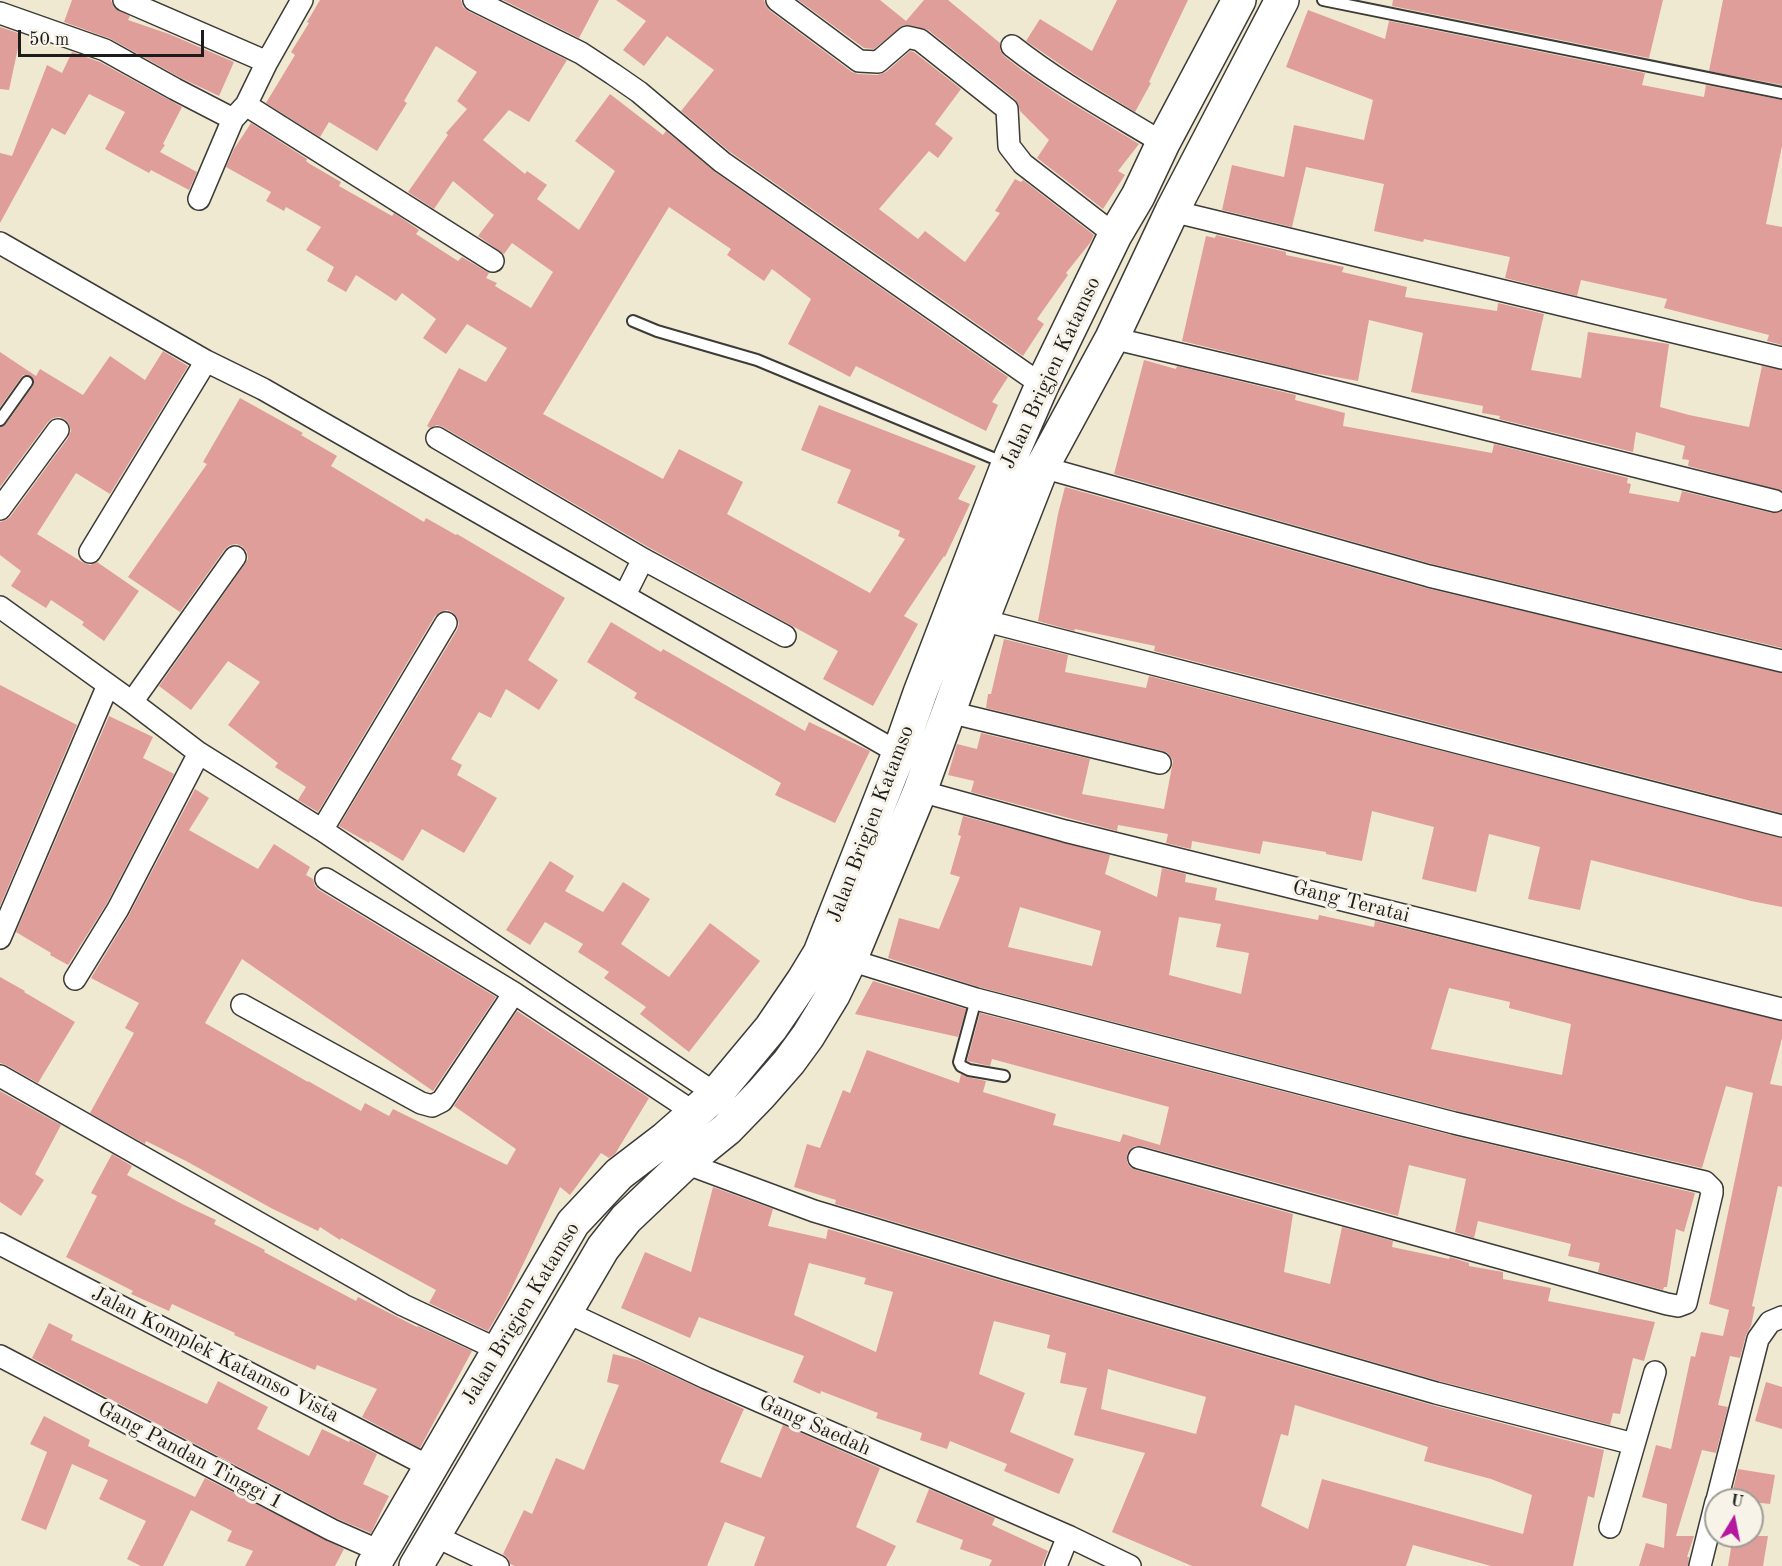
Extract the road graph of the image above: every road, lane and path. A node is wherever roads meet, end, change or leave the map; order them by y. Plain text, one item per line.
1 (124, 0) edge
2 (302, 0) edge
3 (474, 0) edge
4 (777, 0) edge
5 (1239, 0) edge
6 (1282, 0) edge
7 (1323, 0) edge
8 (0, 13) edge
9 (1012, 46) dead end
10 (267, 62) junction
11 (1782, 93) edge
12 (240, 112) junction
13 (1163, 143) junction
14 (200, 199) dead end
15 (1172, 211) junction
16 (1116, 235) junction
17 (0, 243) edge
18 (493, 261) dead end
19 (633, 321) dead end
20 (1112, 338) junction
21 (1782, 358) edge
22 (206, 361) junction
23 (27, 382) dead end
24 (1042, 384) junction
25 (0, 420) edge
26 (58, 430) dead end
27 (437, 438) dead end
28 (1008, 465) junction
29 (1042, 467) junction
30 (1775, 501) dead end
31 (0, 510) edge
32 (90, 552) dead end
33 (235, 557) dead end
34 (643, 559) junction
35 (984, 571) junction
36 (625, 595) junction
37 (2, 615) edge
38 (982, 620) junction
39 (446, 623) dead end
40 (785, 636) dead end
41 (1782, 661) edge
42 (108, 686) junction
43 (132, 702) junction
44 (949, 712) junction
45 (199, 753) junction
46 (899, 753) junction
47 (1160, 763) dead end
48 (920, 791) junction
49 (1782, 826) edge
50 (322, 830) junction
51 (326, 879) dead end
52 (0, 938) edge
53 (850, 960) junction
54 (75, 979) dead end
55 (514, 993) junction
56 (976, 999) junction
57 (242, 1005) dead end
58 (1782, 1009) edge
59 (0, 1076) edge
60 (1004, 1076) dead end
61 (706, 1103) junction
62 (1139, 1158) dead end
63 (685, 1163) junction
64 (0, 1244) edge
65 (564, 1311) junction
66 (1782, 1317) edge
67 (499, 1350) junction
68 (0, 1356) edge
69 (1656, 1372) dead end
70 (1634, 1444) junction
71 (430, 1467) junction
72 (1719, 1488) edge
73 (1610, 1527) dead end
74 (435, 1536) junction
75 (1068, 1536) junction
76 (1704, 1548) edge
77 (377, 1559) edge
78 (473, 1561) edge
79 (419, 1565) edge
80 (498, 1566) edge
81 (1056, 1566) edge
82 (1130, 1566) edge
83 (1700, 1566) edge

1 - 10 street
2 - 10 street
3 - 24 street
4 - 16 street
5 - 13 main road, Jalan Brigjen Katamso
6 - 15 main road, Jalan Brigjen Katamso
7 - 11 lane
8 - 12 street
9 - 13 street
10 - 12 street
12 - 14 street
12 - 18 street
13 - 16 main road, Jalan Brigjen Katamso
15 - 20 main road, Jalan Brigjen Katamso
15 - 21 street
16 - 24 main road, Jalan Brigjen Katamso
17 - 22 street
19 - 28 lane
20 - 29 main road, Jalan Brigjen Katamso
20 - 30 street
22 - 32 street
22 - 36 street
23 - 25 lane
24 - 28 main road, Jalan Brigjen Katamso
26 - 31 street
27 - 34 street
28 - 35 main road, Jalan Brigjen Katamso
29 - 35 main road, Jalan Brigjen Katamso
29 - 41 street
33 - 43 street
34 - 36 street
34 - 40 street
35 - 38 main road, Jalan Brigjen Katamso
35 - 46 main road, Jalan Brigjen Katamso
36 - 46 street
37 - 42 street
38 - 44 main road, Jalan Brigjen Katamso
38 - 49 street
39 - 50 street
42 - 43 street
42 - 52 street
43 - 45 street
44 - 47 street
44 - 48 main road, Jalan Brigjen Katamso
45 - 50 street
45 - 54 street
46 - 61 main road, Jalan Brigjen Katamso
48 - 53 main road, Jalan Brigjen Katamso
48 - 58 street, Gang Teratai
50 - 61 street
51 - 55 street
53 - 56 street
53 - 63 main road, Jalan Brigjen Katamso
55 - 57 street
55 - 61 street
56 - 60 lane
56 - 62 street
59 - 67 street
61 - 67 main road, Jalan Brigjen Katamso
63 - 65 main road, Jalan Brigjen Katamso
63 - 70 street
64 - 71 street, Jalan Komplek Katamso Vista
65 - 74 main road, Jalan Brigjen Katamso
65 - 75 street, Gang Saedah
66 - 72 street
67 - 71 main road, Jalan Brigjen Katamso
68 - 77 street, Gang Pandan Tinggi 1
69 - 70 street
70 - 73 street
71 - 77 main road, Jalan Brigjen Katamso
74 - 78 street
74 - 79 main road, Jalan Brigjen Katamso
75 - 81 street
75 - 82 street, Gang Saedah
76 - 83 street
78 - 80 street

